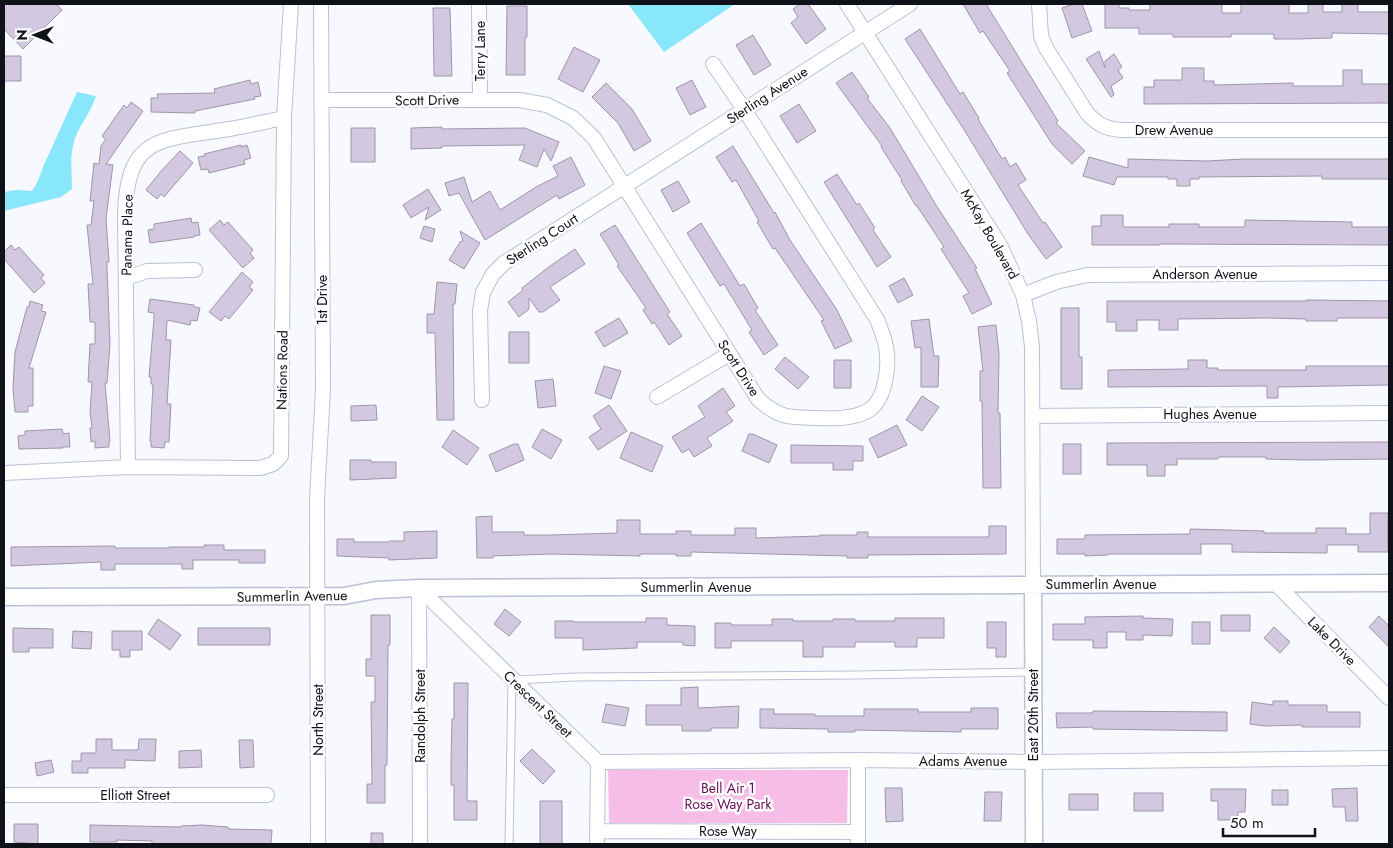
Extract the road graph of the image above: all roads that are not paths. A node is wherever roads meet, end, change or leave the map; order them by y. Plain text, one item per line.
1 (291, 4) edge
2 (322, 4) edge
3 (479, 4) edge
4 (847, 4) edge
5 (910, 4) edge
6 (1039, 4) edge
7 (865, 32) junction
8 (713, 64) dead end
9 (480, 99) junction
10 (322, 100) junction
11 (744, 109) junction
12 (284, 118) junction
13 (1389, 130) edge
14 (624, 186) junction
15 (195, 270) dead end
16 (1389, 273) edge
17 (126, 278) junction
18 (1023, 295) junction
19 (729, 354) junction
20 (657, 397) dead end
21 (482, 400) dead end
22 (1389, 413) edge
23 (1032, 416) junction
24 (128, 467) junction
25 (4, 473) edge
26 (1389, 583) edge
27 (1276, 584) junction
28 (1032, 585) junction
29 (419, 588) junction
30 (318, 596) junction
31 (4, 597) edge
32 (1033, 672) junction
33 (513, 680) junction
34 (1389, 698) edge
35 (1389, 758) edge
36 (858, 760) junction
37 (598, 762) junction
38 (1034, 762) junction
39 (4, 795) edge
40 (267, 795) dead end
41 (597, 838) edge
42 (858, 838) edge
43 (318, 844) edge
44 (420, 844) edge
45 (509, 844) edge
46 (1034, 844) edge

1 - 12 street, Nations Road
2 - 10 street, 1st Drive
3 - 9 street, Terry Lane
4 - 7 street, McKay Boulevard
5 - 7 street, Sterling Avenue
6 - 13 street, Drew Avenue
7 - 11 street, Sterling Avenue
7 - 18 street, McKay Boulevard
8 - 11 street, Scott Drive
9 - 10 street, Scott Drive
9 - 14 street, Scott Drive
10 - 30 street, 1st Drive
11 - 14 street, Sterling Avenue
11 - 19 street, Scott Drive
12 - 17 street, Panama Place
12 - 24 street, Nations Road
14 - 19 street, Scott Drive
14 - 21 street, Sterling Court
15 - 17 street
16 - 18 street, Anderson Avenue
17 - 24 street, Panama Place
18 - 23 street, McKay Boulevard
19 - 20 street
22 - 23 street, Hughes Avenue
23 - 28 street, McKay Boulevard
24 - 25 street, Nations Road
26 - 27 street, Summerlin Avenue
27 - 28 street, Summerlin Avenue
27 - 34 street, Lake Drive
28 - 29 street, Summerlin Avenue
28 - 32 street, East 20th Street
29 - 30 street, Summerlin Avenue
29 - 33 street, Crescent Street
29 - 44 street, Randolph Street
30 - 31 street, Summerlin Avenue
30 - 43 street, North Street
32 - 33 lane
32 - 38 street, East 20th Street
33 - 37 street, Crescent Street
33 - 45 lane
35 - 38 street, Adams Avenue
36 - 37 street, Adams Avenue
36 - 38 street, Adams Avenue
36 - 42 street
37 - 41 street
38 - 46 street, East 20th Street
39 - 40 street, Elliott Street
41 - 42 street, Rose Way

